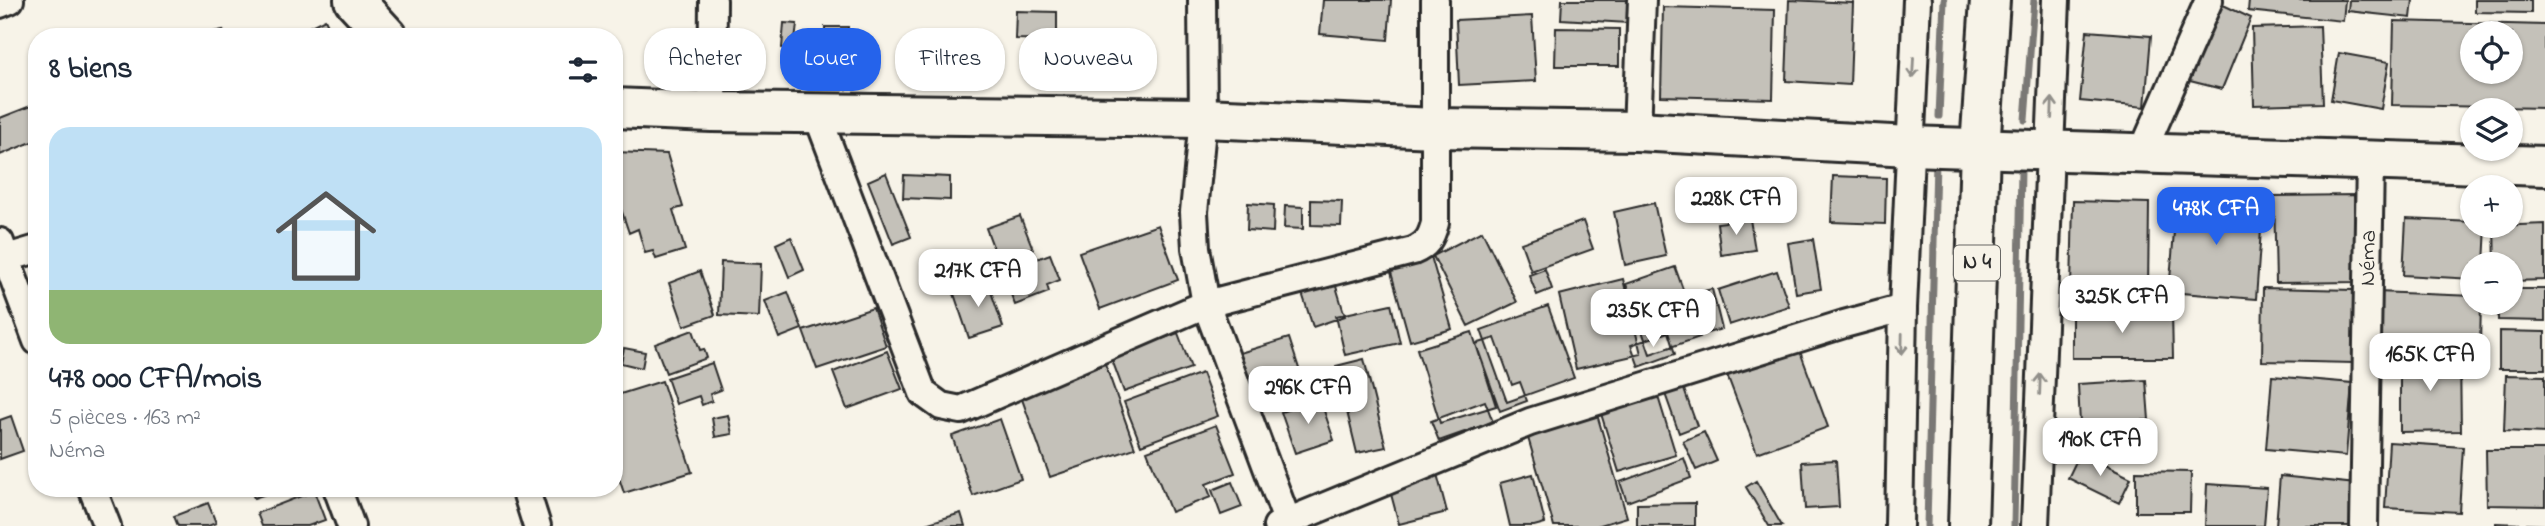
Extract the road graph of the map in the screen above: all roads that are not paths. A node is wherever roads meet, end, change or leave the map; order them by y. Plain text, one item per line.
1 (10, 0) edge
2 (354, 0) edge
3 (713, 0) edge
4 (1202, 0) edge
5 (1435, 0) edge
6 (1642, 0) edge
7 (1917, 0) edge
8 (1990, 0) edge
9 (2056, 0) edge
10 (2209, 0) edge
11 (0, 4) edge
12 (380, 28) edge
13 (623, 108) edge
14 (712, 112) junction
15 (817, 114) junction
16 (1203, 118) junction
17 (1436, 128) junction
18 (1637, 131) junction
19 (1909, 146) junction
20 (1980, 148) junction
21 (2050, 150) junction
22 (2142, 153) junction
23 (2370, 160) junction
24 (2545, 166) edge
25 (28, 250) edge
26 (2, 254) edge
27 (1206, 304) junction
28 (1903, 308) junction
29 (28, 319) edge
30 (96, 497) edge
31 (340, 497) edge
32 (528, 497) edge
33 (1284, 525) edge
34 (107, 526) edge
35 (351, 526) edge
36 (537, 526) edge
37 (1899, 526) edge
38 (1968, 526) edge
39 (2035, 526) edge
40 (2364, 526) edge

1 - 11 street
2 - 12 main road
3 - 14 street
4 - 16 street
5 - 17 street
6 - 18 street
7 -> 19 street
8 - 20 main road, N 4
21 -> 9 street
10 - 22 street
13 - 14 main road
14 - 15 main road
15 - 16 main road
15 - 27 street
16 - 17 main road
16 - 27 street
17 - 18 main road
17 - 27 street
18 - 19 main road
19 - 20 main road
19 - 28 street
20 - 21 main road
20 - 38 main road, N 4
21 - 22 main road
39 -> 21 street
22 - 23 main road
23 - 24 main road
23 - 40 street, Néma
25 - 26 street
26 - 29 street
27 - 33 street
28 - 33 street
28 -> 37 street
30 - 34 street
31 - 35 street
32 - 36 street

